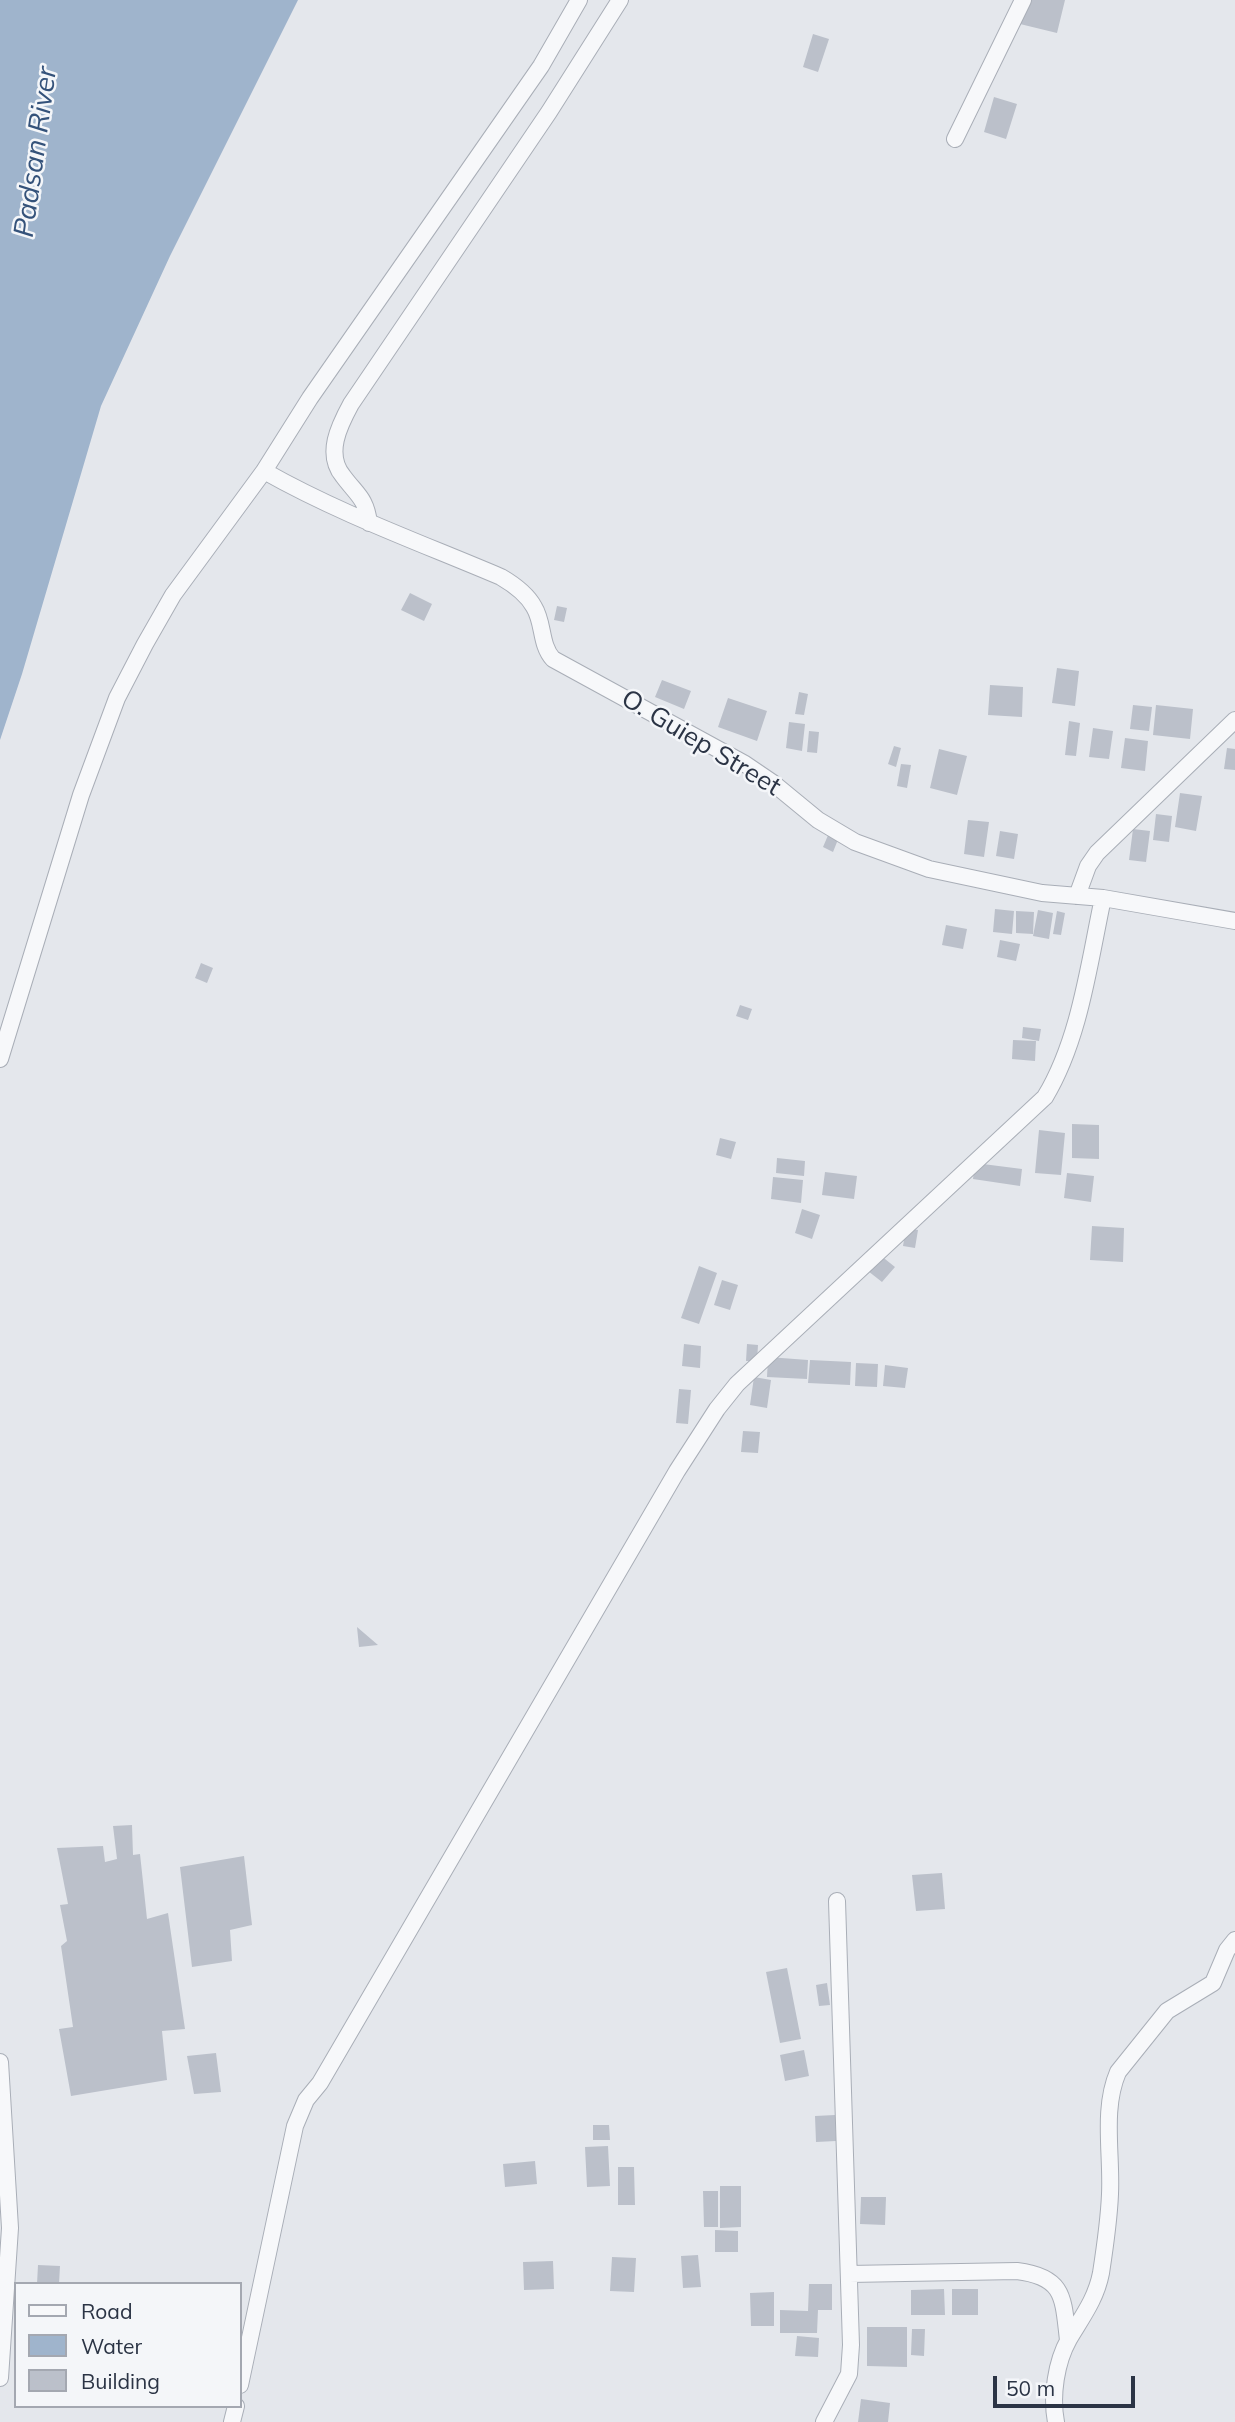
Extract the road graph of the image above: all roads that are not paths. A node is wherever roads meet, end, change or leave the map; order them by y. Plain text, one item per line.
1 (579, 0) edge
2 (620, 0) edge
3 (1023, 0) edge
4 (955, 139) dead end
5 (264, 471) junction
6 (369, 523) junction
7 (1235, 720) edge
8 (1077, 896) junction
9 (1103, 898) junction
10 (1235, 921) edge
11 (0, 1059) edge
12 (837, 1901) dead end
13 (1235, 1940) edge
14 (0, 2062) edge
15 (849, 2274) junction
16 (1068, 2340) junction
17 (242, 2376) edge
18 (0, 2378) edge
19 (824, 2422) edge
20 (1056, 2422) edge

1 - 5 street
2 - 6 street
3 - 4 street
5 - 6 street, O. Guiep Street
5 - 11 street
6 - 8 street, O. Guiep Street
7 - 8 street
8 - 9 street, O. Guiep Street
9 - 10 street, O. Guiep Street
9 - 17 street
12 - 15 street
13 - 16 street
14 - 18 street
15 - 16 street
15 - 19 street
16 - 20 street

